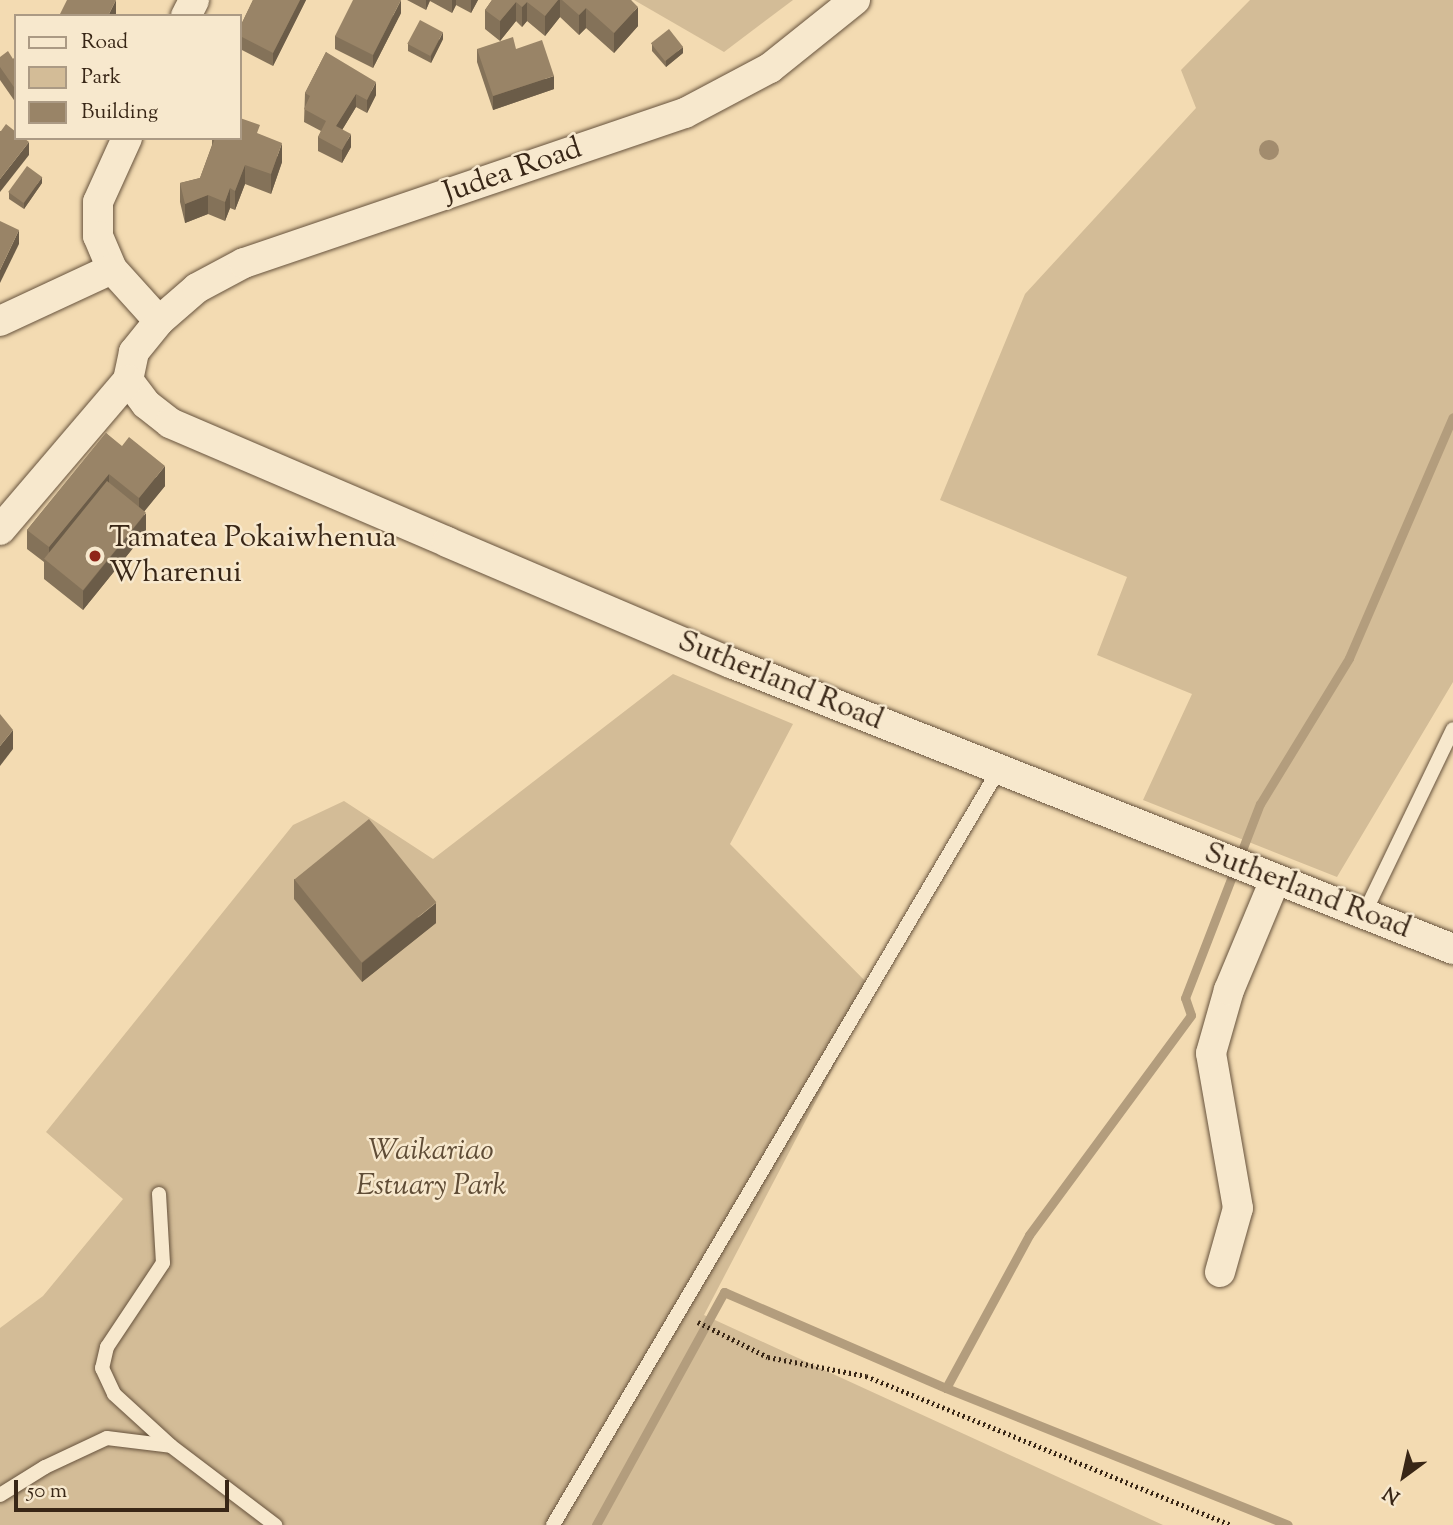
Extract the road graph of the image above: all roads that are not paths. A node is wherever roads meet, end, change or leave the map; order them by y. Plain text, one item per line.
1 (855, 0) edge
2 (126, 140) edge
3 (112, 269) junction
4 (0, 321) edge
5 (159, 321) junction
6 (128, 380) junction
7 (0, 530) edge
8 (1453, 729) edge
9 (998, 771) junction
10 (1275, 880) junction
11 (1364, 914) junction
12 (1453, 949) edge
13 (159, 1194) dead end
14 (1220, 1272) dead end
15 (171, 1446) junction
16 (0, 1495) edge
17 (275, 1525) edge
18 (552, 1525) edge

1 - 5 street, Judea Road
2 - 3 street
3 - 4 street
3 - 5 street
5 - 6 street, Judea Road
6 - 7 street
6 - 9 street, Sutherland Road
8 - 11 lane
9 - 10 street, Sutherland Road
9 - 18 lane
10 - 11 street, Sutherland Road
10 - 14 street
11 - 12 street, Sutherland Road
13 - 15 lane
15 - 16 lane
15 - 17 lane

